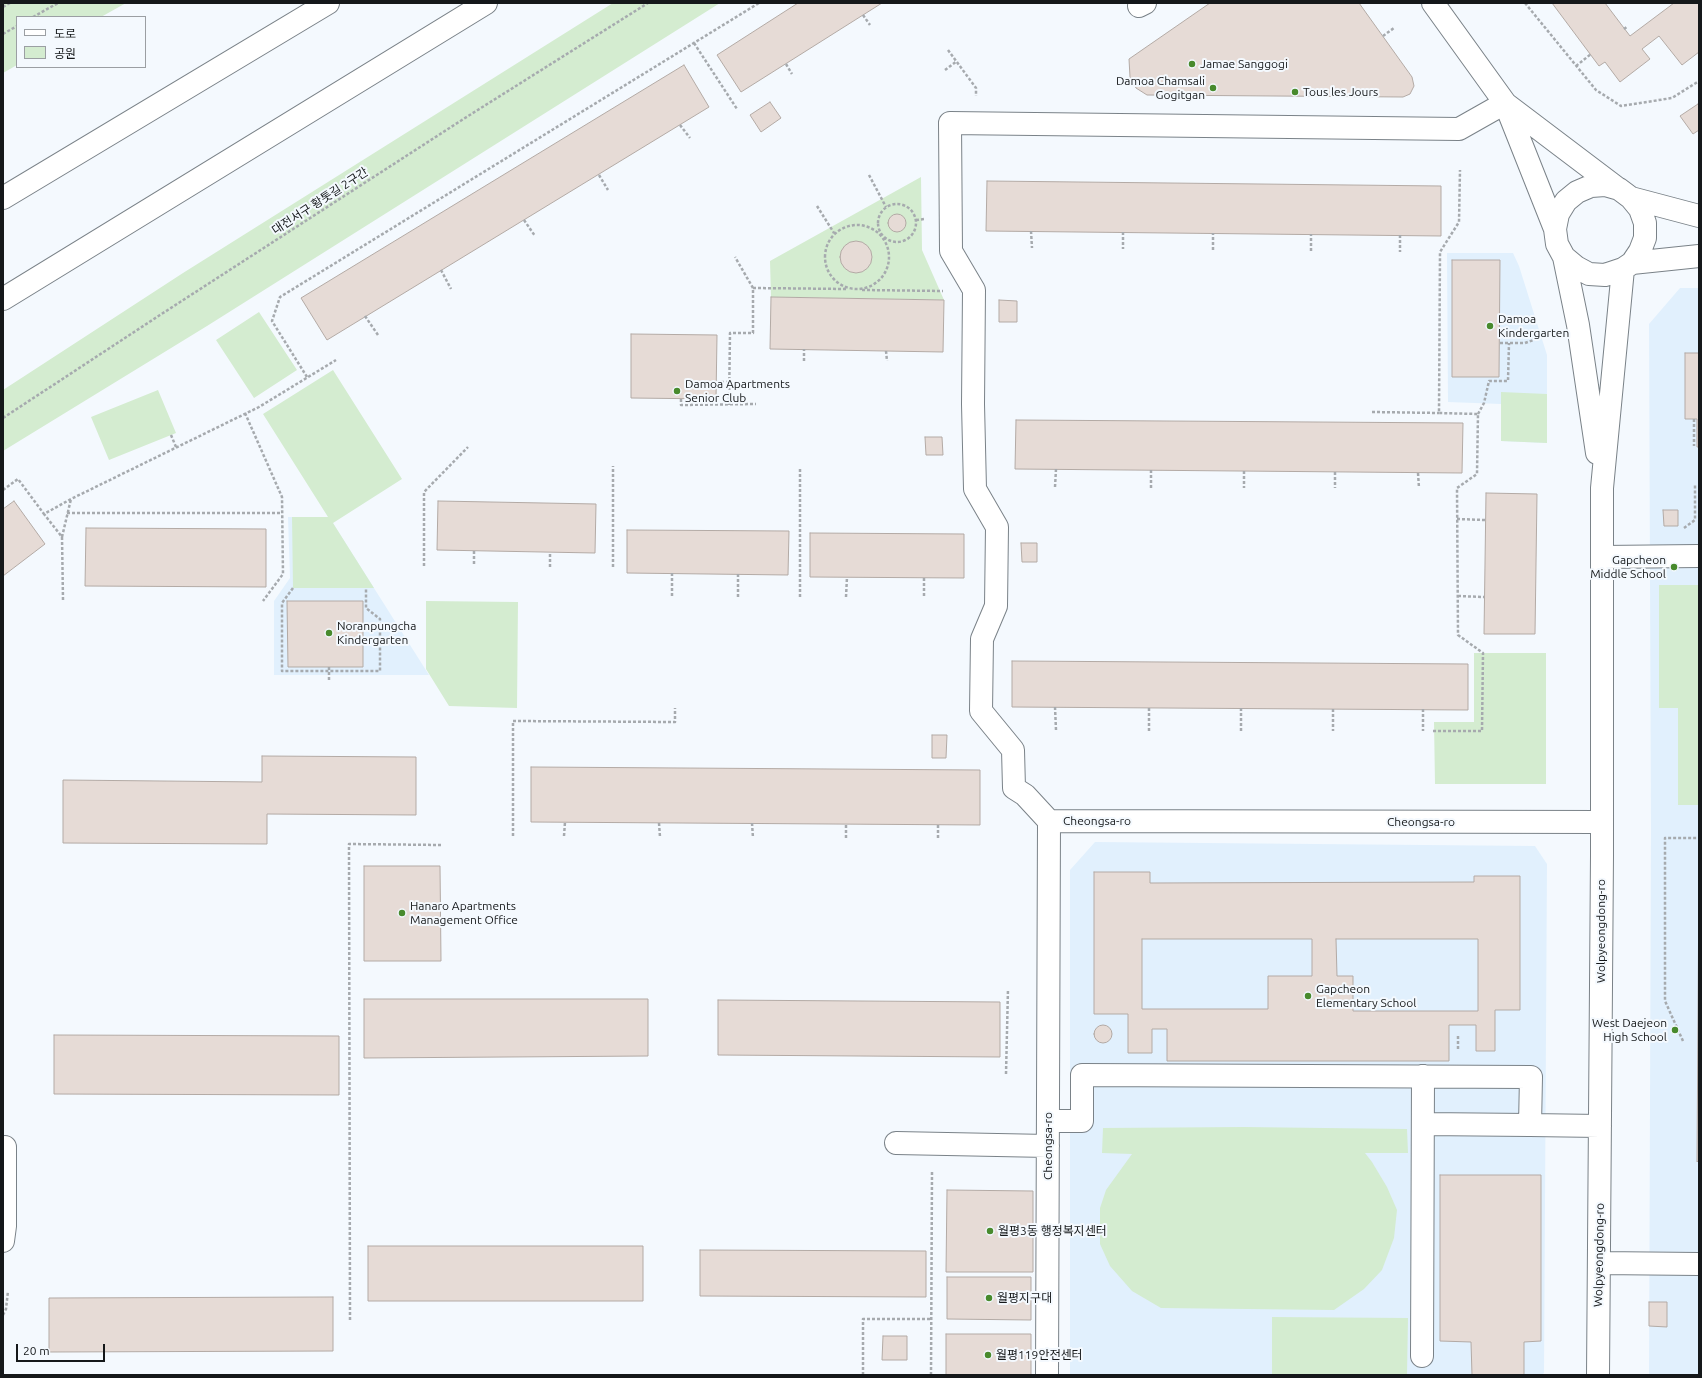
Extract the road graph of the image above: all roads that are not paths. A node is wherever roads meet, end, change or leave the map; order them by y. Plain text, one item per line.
1 (328, 3) edge
2 (486, 3) edge
3 (1433, 3) edge
4 (1505, 103) junction
5 (1625, 194) junction
6 (3, 198) edge
7 (1699, 216) edge
8 (1555, 229) junction
9 (1699, 256) edge
10 (1564, 257) junction
11 (1627, 266) junction
12 (3, 298) edge
13 (1602, 488) junction
14 (1699, 556) edge
15 (1602, 557) junction
16 (1049, 821) junction
17 (1602, 822) junction
18 (1423, 1076) junction
19 (1048, 1121) junction
20 (1423, 1124) junction
21 (1530, 1125) junction
22 (1600, 1126) junction
23 (896, 1143) dead end
24 (5, 1146) dead end
25 (1048, 1146) junction
26 (3, 1242) edge
27 (1599, 1263) junction
28 (1699, 1264) edge
29 (1422, 1356) dead end
30 (1047, 1375) edge
31 (1598, 1375) edge

1 - 6 street
2 - 12 street
3 - 4 street
4 - 5 street
4 - 8 street
4 - 16 street
5 - 7 street
5 - 8 street
5 - 11 street
8 - 10 street
9 - 11 street
10 - 11 street
10 - 13 street
11 - 13 street
13 - 15 street, Wolpyeongdong-ro
14 - 15 street
15 - 17 street, Wolpyeongdong-ro
16 - 17 street, Cheongsa-ro
16 - 19 street, Cheongsa-ro
17 - 22 street, Wolpyeongdong-ro
18 - 19 street
18 - 20 street
18 - 21 street
19 - 25 street, Cheongsa-ro
20 - 21 street
20 - 29 street
21 - 22 street
22 - 27 street, Wolpyeongdong-ro
23 - 25 street
24 - 26 street
25 - 30 street, Cheongsa-ro
27 - 28 street
27 - 31 street, Wolpyeongdong-ro

